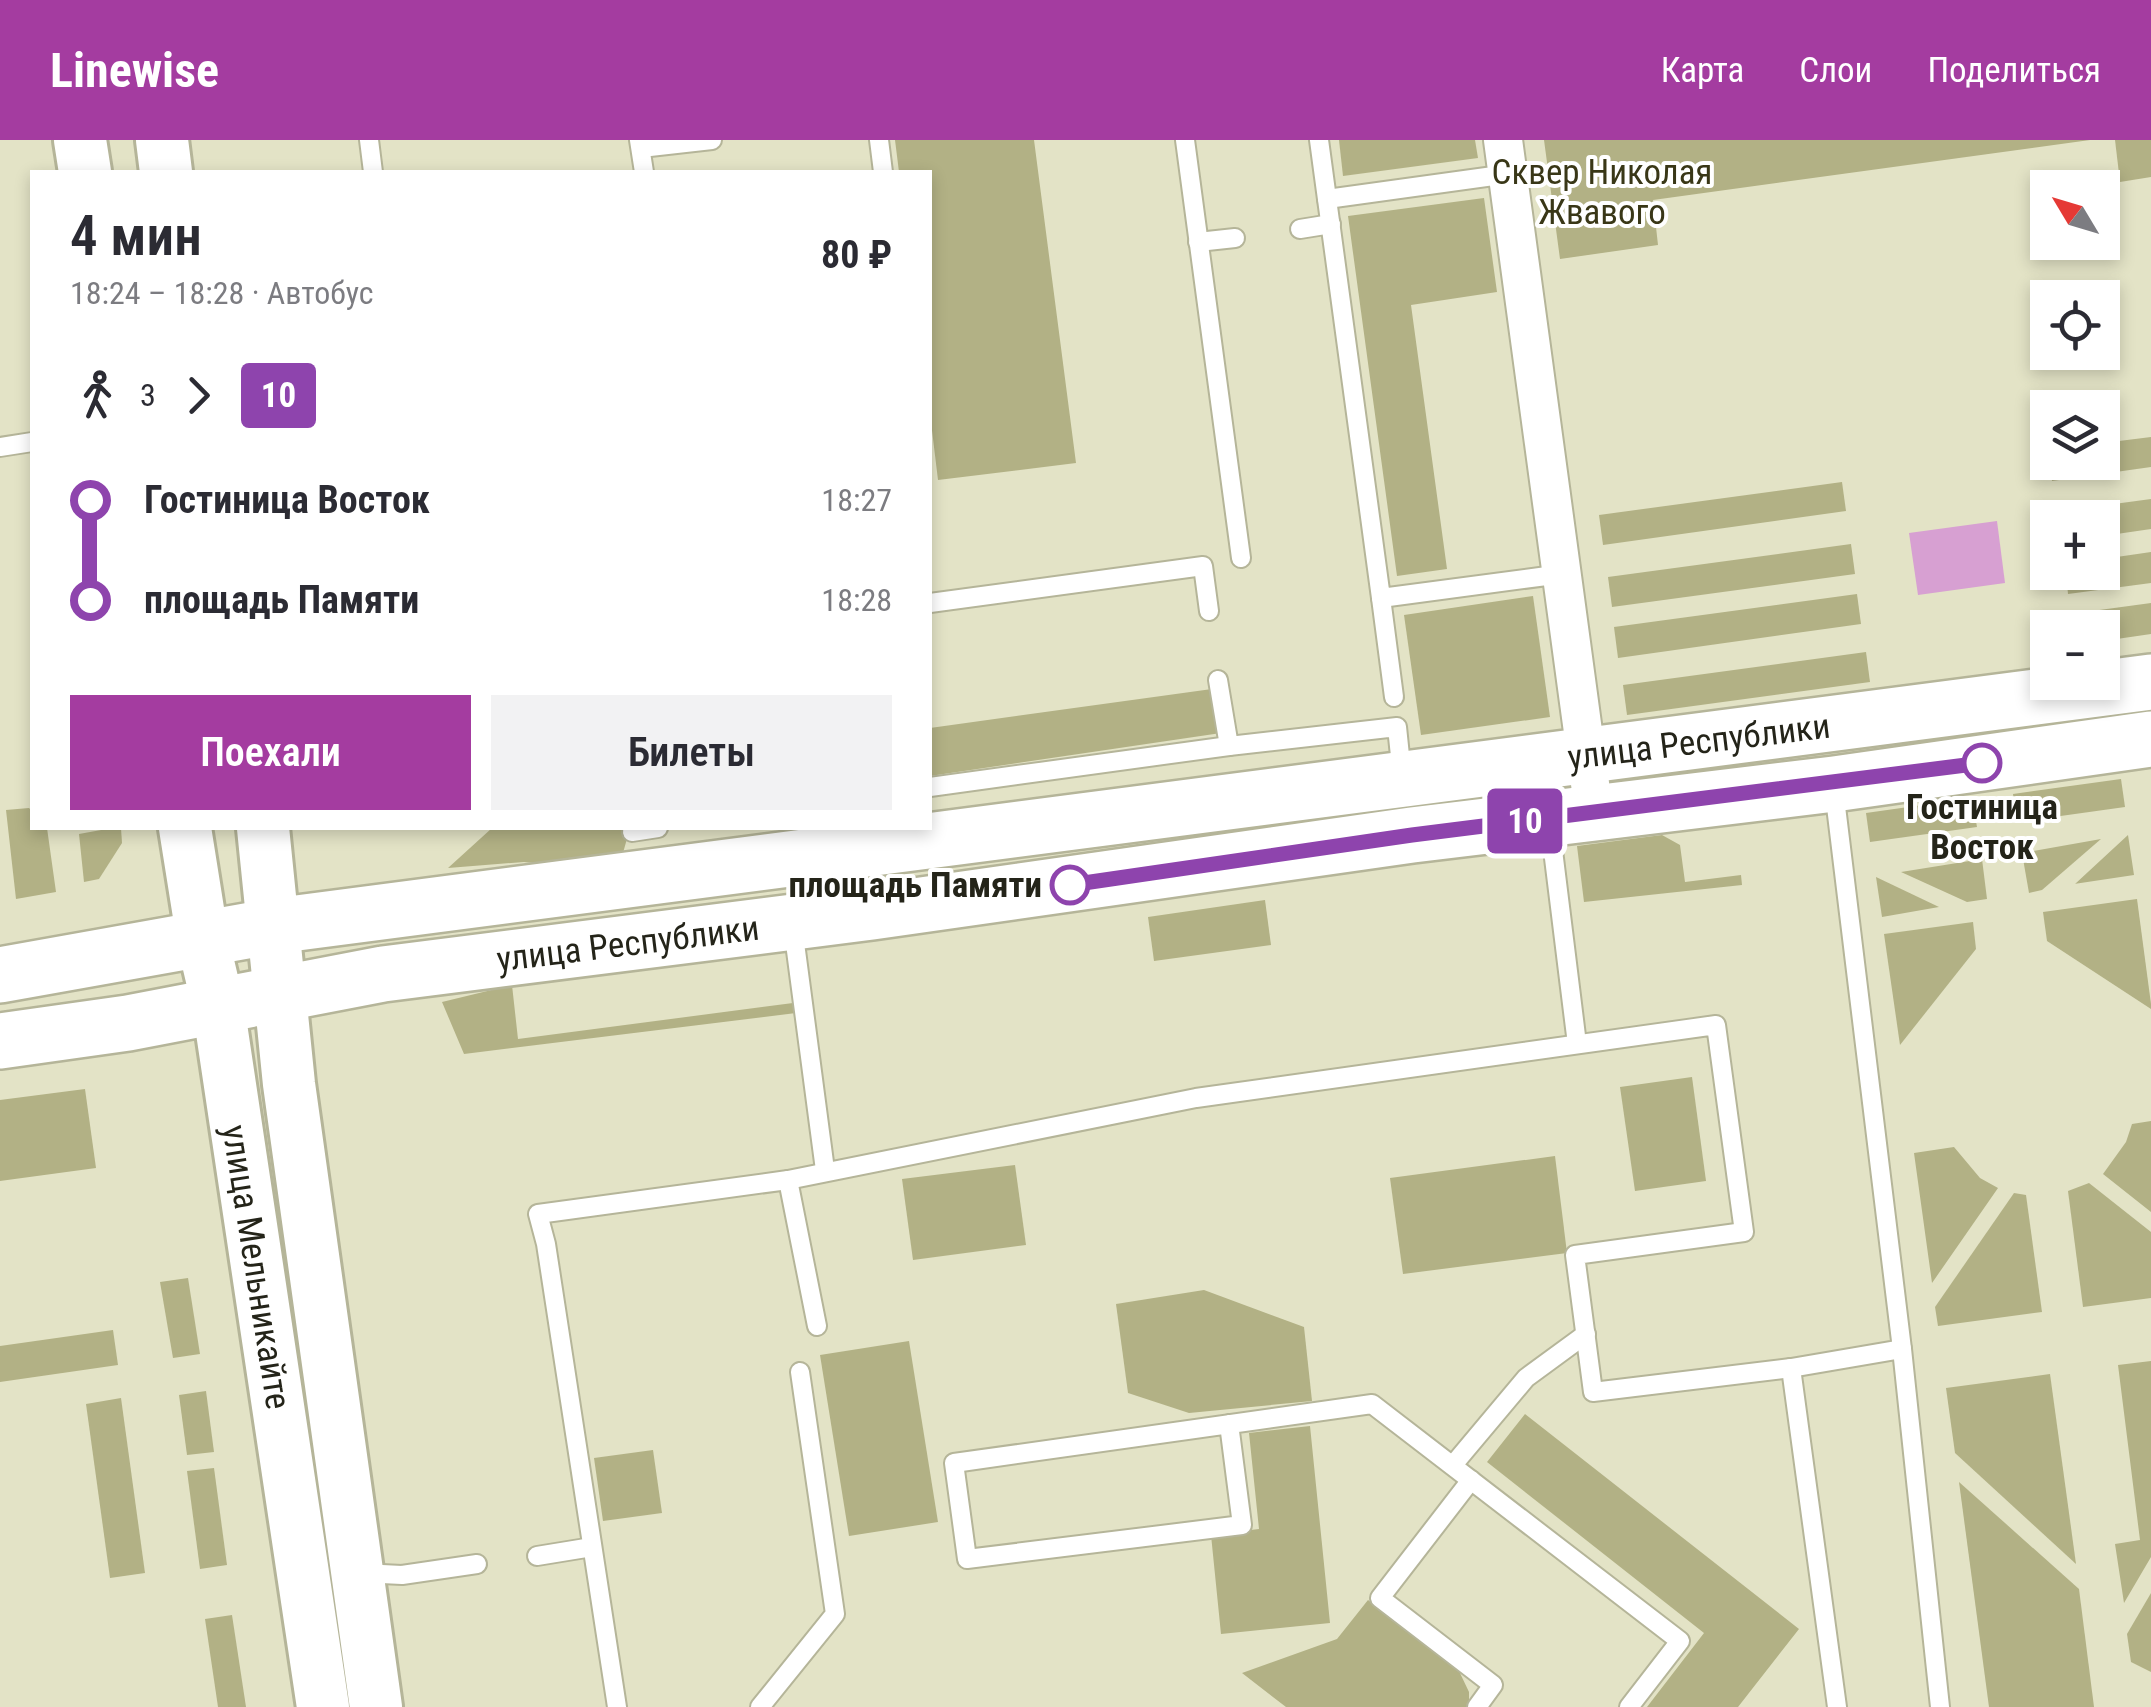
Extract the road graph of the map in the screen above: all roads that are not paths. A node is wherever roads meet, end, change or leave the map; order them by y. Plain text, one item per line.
1 (80, 140) edge
2 (162, 140) edge
3 (369, 140) edge
4 (712, 140) edge
5 (879, 140) edge
6 (1184, 140) edge
7 (1320, 140) edge
8 (640, 144) edge
9 (1506, 157) edge
10 (85, 170) edge
11 (166, 170) edge
12 (373, 170) edge
13 (644, 170) edge
14 (883, 170) edge
15 (1328, 199) junction
16 (1331, 224) junction
17 (1300, 229) dead end
18 (1234, 238) dead end
19 (1198, 242) junction
20 (30, 442) edge
21 (0, 447) edge
22 (1241, 558) dead end
23 (1562, 574) junction
24 (1382, 598) junction
25 (932, 603) edge
26 (1209, 610) dead end
27 (1218, 680) dead end
28 (2151, 682) edge
29 (1394, 697) dead end
30 (2151, 739) edge
31 (1229, 746) junction
32 (1586, 756) junction
33 (1403, 780) junction
34 (1834, 784) junction
35 (932, 787) edge
36 (1571, 816) junction
37 (185, 830) edge
38 (263, 830) edge
39 (645, 830) edge
40 (632, 832) dead end
41 (865, 838) edge
42 (792, 923) junction
43 (274, 926) junction
44 (203, 941) junction
45 (0, 976) edge
46 (280, 994) junction
47 (218, 1006) junction
48 (0, 1040) edge
49 (1578, 1044) junction
50 (825, 1170) junction
51 (788, 1180) junction
52 (817, 1326) dead end
53 (1586, 1334) junction
54 (1902, 1349) junction
55 (1791, 1368) junction
56 (800, 1372) dead end
57 (1229, 1424) junction
58 (1453, 1465) junction
59 (1471, 1480) junction
60 (592, 1547) junction
61 (537, 1556) dead end
62 (477, 1564) dead end
63 (356, 1572) junction
64 (323, 1707) edge
65 (376, 1707) edge
66 (617, 1707) edge
67 (760, 1707) edge
68 (1476, 1707) edge
69 (1629, 1707) edge
70 (1837, 1707) edge
71 (1940, 1707) edge

1 - 10 main road
2 - 11 main road
3 - 12 lane
4 - 8 lane
5 - 14 lane
6 - 19 lane
7 - 15 lane
8 - 13 lane
9 - 15 lane
9 - 23 street
15 - 16 lane
16 - 17 lane
16 - 24 lane
18 - 19 lane
19 - 22 lane
20 - 21 lane
23 - 24 lane
23 - 32 street
24 - 29 lane
25 - 26 lane
27 - 31 lane
28 - 32 main road, улица Республики
30 - 34 main road, улица Республики
31 - 33 lane
31 - 35 lane
32 - 33 main road, улица Республики
32 - 36 street
33 - 41 main road, улица Республики
34 - 36 main road, улица Республики
34 - 54 lane
36 - 42 main road, улица Республики
36 - 49 lane
37 - 44 main road, улица Мельникайте
38 - 43 main road, улица Мельникайте
39 - 40 lane
41 - 43 main road, улица Республики
42 - 46 main road, улица Республики
42 - 50 lane
43 - 44 main road, улица Республики
43 - 46 main road, улица Мельникайте
44 - 45 main road, улица Республики
44 - 47 main road, улица Мельникайте
46 - 47 main road, улица Республики
46 - 63 main road, улица Мельникайте
47 - 48 main road, улица Республики
47 - 64 main road, улица Мельникайте
49 - 50 lane
49 - 53 lane
50 - 51 lane
51 - 52 lane
51 - 60 lane
53 - 55 lane
53 - 58 lane
54 - 55 lane
54 - 71 lane
55 - 70 lane
56 - 67 lane
57 - 57 lane
57 - 58 lane
58 - 59 lane
59 - 68 lane
59 - 69 lane
60 - 61 lane
60 - 66 lane
62 - 63 lane
63 - 65 main road, улица Мельникайте

